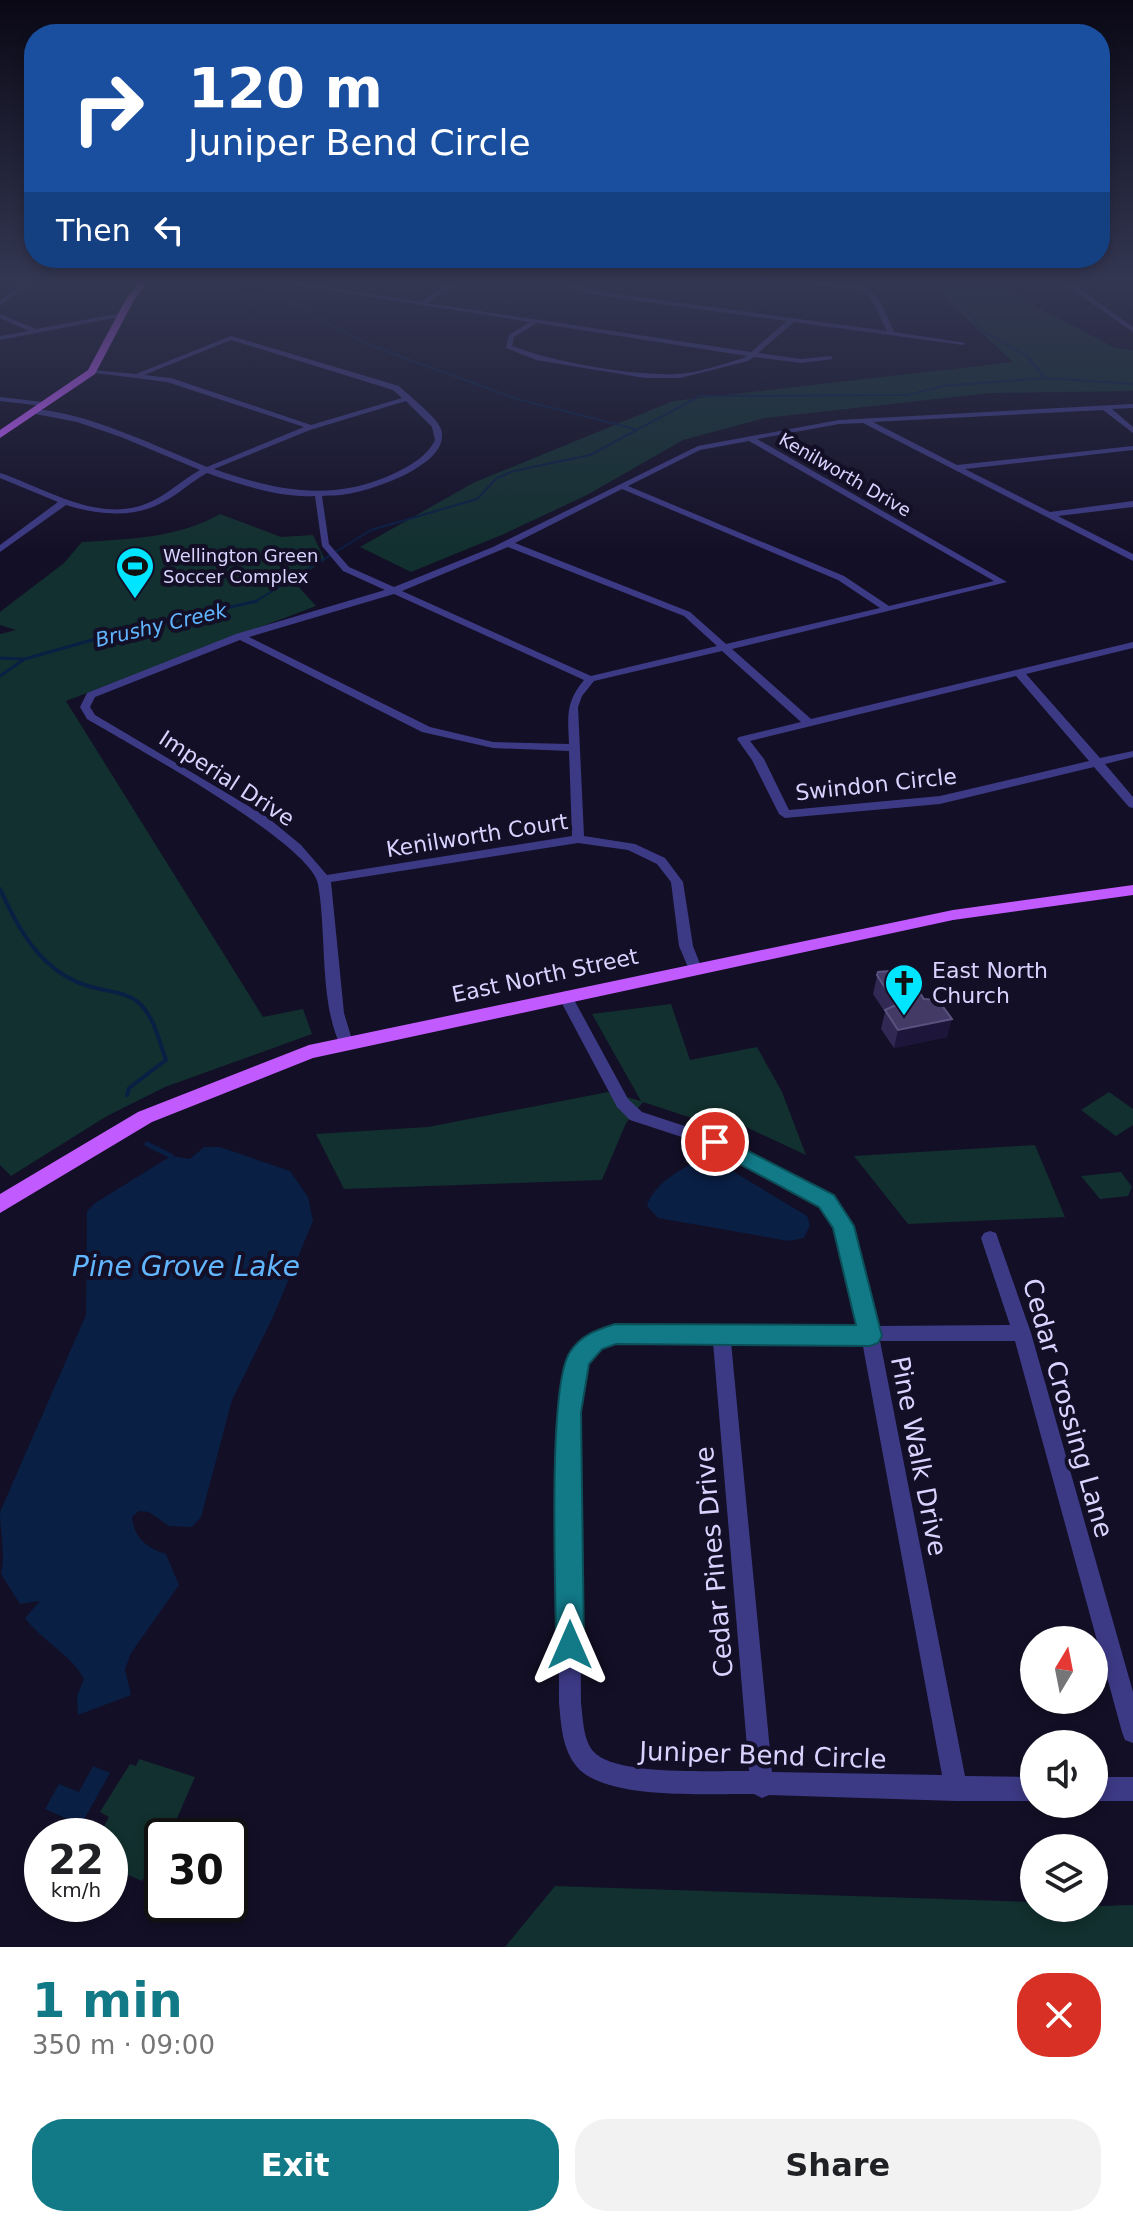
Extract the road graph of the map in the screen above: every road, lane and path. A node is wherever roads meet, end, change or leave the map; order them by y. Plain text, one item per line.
1 (149, 371) edge
2 (341, 371) edge
3 (623, 371) edge
4 (709, 371) edge
5 (92, 372) joint
6 (139, 375) junction
7 (409, 398) junction
8 (0, 399) edge
9 (43, 404) junction
10 (1133, 406) edge
11 (1104, 407) junction
12 (33, 411) junction
13 (864, 420) junction
14 (314, 428) junction
15 (1133, 431) edge
16 (0, 435) edge
17 (749, 438) junction
18 (1133, 448) edge
19 (956, 468) junction
20 (208, 469) junction
21 (0, 475) edge
22 (623, 487) junction
23 (319, 497) junction
24 (64, 502) junction
25 (1133, 504) edge
26 (1048, 515) junction
27 (509, 544) junction
28 (0, 549) edge
29 (1133, 558) edge
30 (390, 592) junction
31 (885, 607) junction
32 (240, 636) junction
33 (725, 644) junction
34 (1133, 645) edge
35 (1018, 672) junction
36 (590, 679) junction
37 (85, 707) joint
38 (809, 723) junction
39 (574, 748) junction
40 (1133, 754) edge
41 (1096, 761) junction
42 (1133, 804) edge
43 (578, 839) junction
44 (324, 879) junction
45 (1133, 890) edge
46 (695, 969) junction
47 (565, 996) junction
48 (346, 1043) junction
49 (0, 1204) edge
50 (990, 1238) dead end
51 (1022, 1333) junction
52 (721, 1334) junction
53 (870, 1336) junction
54 (1133, 1732) edge
55 (762, 1786) junction
56 (956, 1789) junction
57 (1020, 1789) edge
58 (1108, 1789) edge
59 (1133, 1789) edge

1 - 6 street
2 - 7 street
3 - 4 street
5 - 6 street
5 - 9 main road
6 - 14 street
7 - 14 street
7 - 23 street
8 - 9 street
9 - 12 main road
10 - 11 street
11 - 13 street
11 - 15 street
12 - 16 main road
12 - 20 street
13 - 17 street
13 - 19 street
14 - 20 street
17 - 22 street, Kenilworth Drive
17 - 31 street, Kenilworth Drive
18 - 19 street
19 - 26 street
20 - 23 street
20 - 24 street
21 - 24 street
22 - 27 street, Kenilworth Drive
22 - 31 street
23 - 30 street
24 - 28 street
25 - 26 street
26 - 29 street
27 - 30 street, Kenilworth Drive
27 - 33 street
30 - 32 street, Kenilworth Drive
30 - 36 street
31 - 33 street, Kenilworth Drive
32 - 37 street, Kenilworth Drive
32 - 39 street
33 - 36 street, Kenilworth Drive
33 - 38 street
34 - 35 street, Swindon Circle
35 - 38 street, Swindon Circle
35 - 41 street
36 - 39 street
37 - 44 street, Imperial Drive
38 - 41 street, Swindon Circle
39 - 43 street
40 - 41 street
41 - 42 street
43 - 44 street, Kenilworth Court
43 - 46 street, Kenilworth Court
44 - 48 street
45 - 46 main road, East North Street
46 - 47 main road, East North Street
47 - 48 main road, East North Street
47 - 53 street, Pine Walk Drive
48 - 49 main road, East North Street
50 - 51 street, Cedar Crossing Lane
51 - 53 street, Juniper Bend Circle
51 - 54 street, Cedar Crossing Lane
52 - 53 street, Juniper Bend Circle
52 - 55 street, Cedar Pines Drive
52 - 55 street, Juniper Bend Circle
53 - 56 street, Pine Walk Drive
55 - 56 street, Juniper Bend Circle
56 - 57 street, Juniper Bend Circle
58 - 59 street

